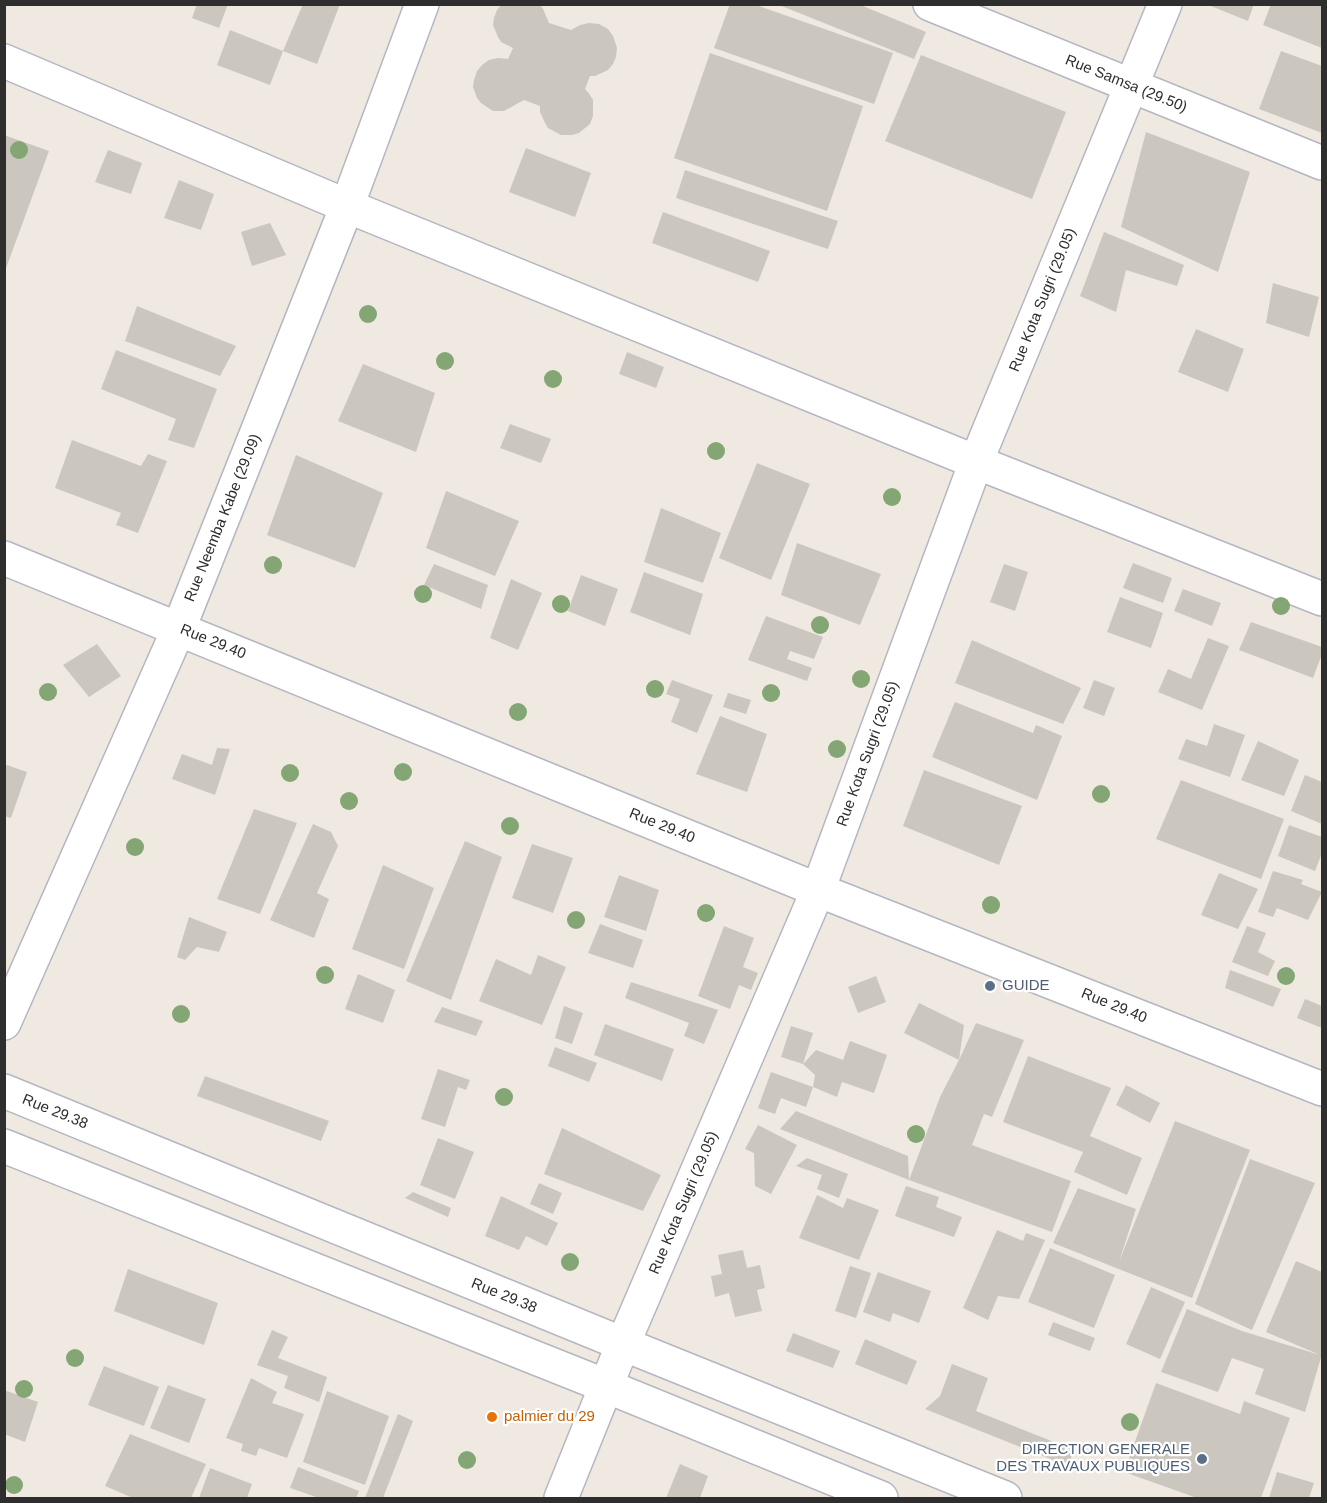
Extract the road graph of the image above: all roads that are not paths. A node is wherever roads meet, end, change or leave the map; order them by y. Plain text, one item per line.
1 (422, 4) edge
2 (930, 4) edge
3 (1165, 4) edge
4 (4, 61) edge
5 (1132, 86) junction
6 (1323, 163) edge
7 (347, 206) junction
8 (976, 462) junction
9 (4, 558) edge
10 (1323, 599) edge
11 (179, 628) junction
12 (818, 890) junction
13 (4, 1023) edge
14 (1323, 1089) edge
15 (4, 1091) edge
16 (4, 1146) edge
17 (623, 1344) junction
18 (606, 1386) junction
19 (561, 1498) edge
20 (881, 1498) edge
21 (1005, 1498) edge

1 - 7 street, Rue Neemba Kabe (29.09)
2 - 5 street, Rue Samsa (29.50)
3 - 5 street, Rue Kota Sugri (29.05)
4 - 7 street
5 - 6 street, Rue Samsa (29.50)
5 - 8 street, Rue Kota Sugri (29.05)
7 - 8 street
7 - 11 street, Rue Neemba Kabe (29.09)
8 - 10 street
8 - 12 street, Rue Kota Sugri (29.05)
9 - 11 street, Rue 29.40
11 - 12 street, Rue 29.40
11 - 13 street, Rue Neemba Kabe (29.09)
12 - 14 street, Rue 29.40
12 - 17 street, Rue Kota Sugri (29.05)
15 - 17 street, Rue 29.38
16 - 18 street
17 - 18 street, Rue Kota Sugri (29.05)
17 - 21 street, Rue 29.38
18 - 19 street, Rue Kota Sugri (29.05)
18 - 20 street

